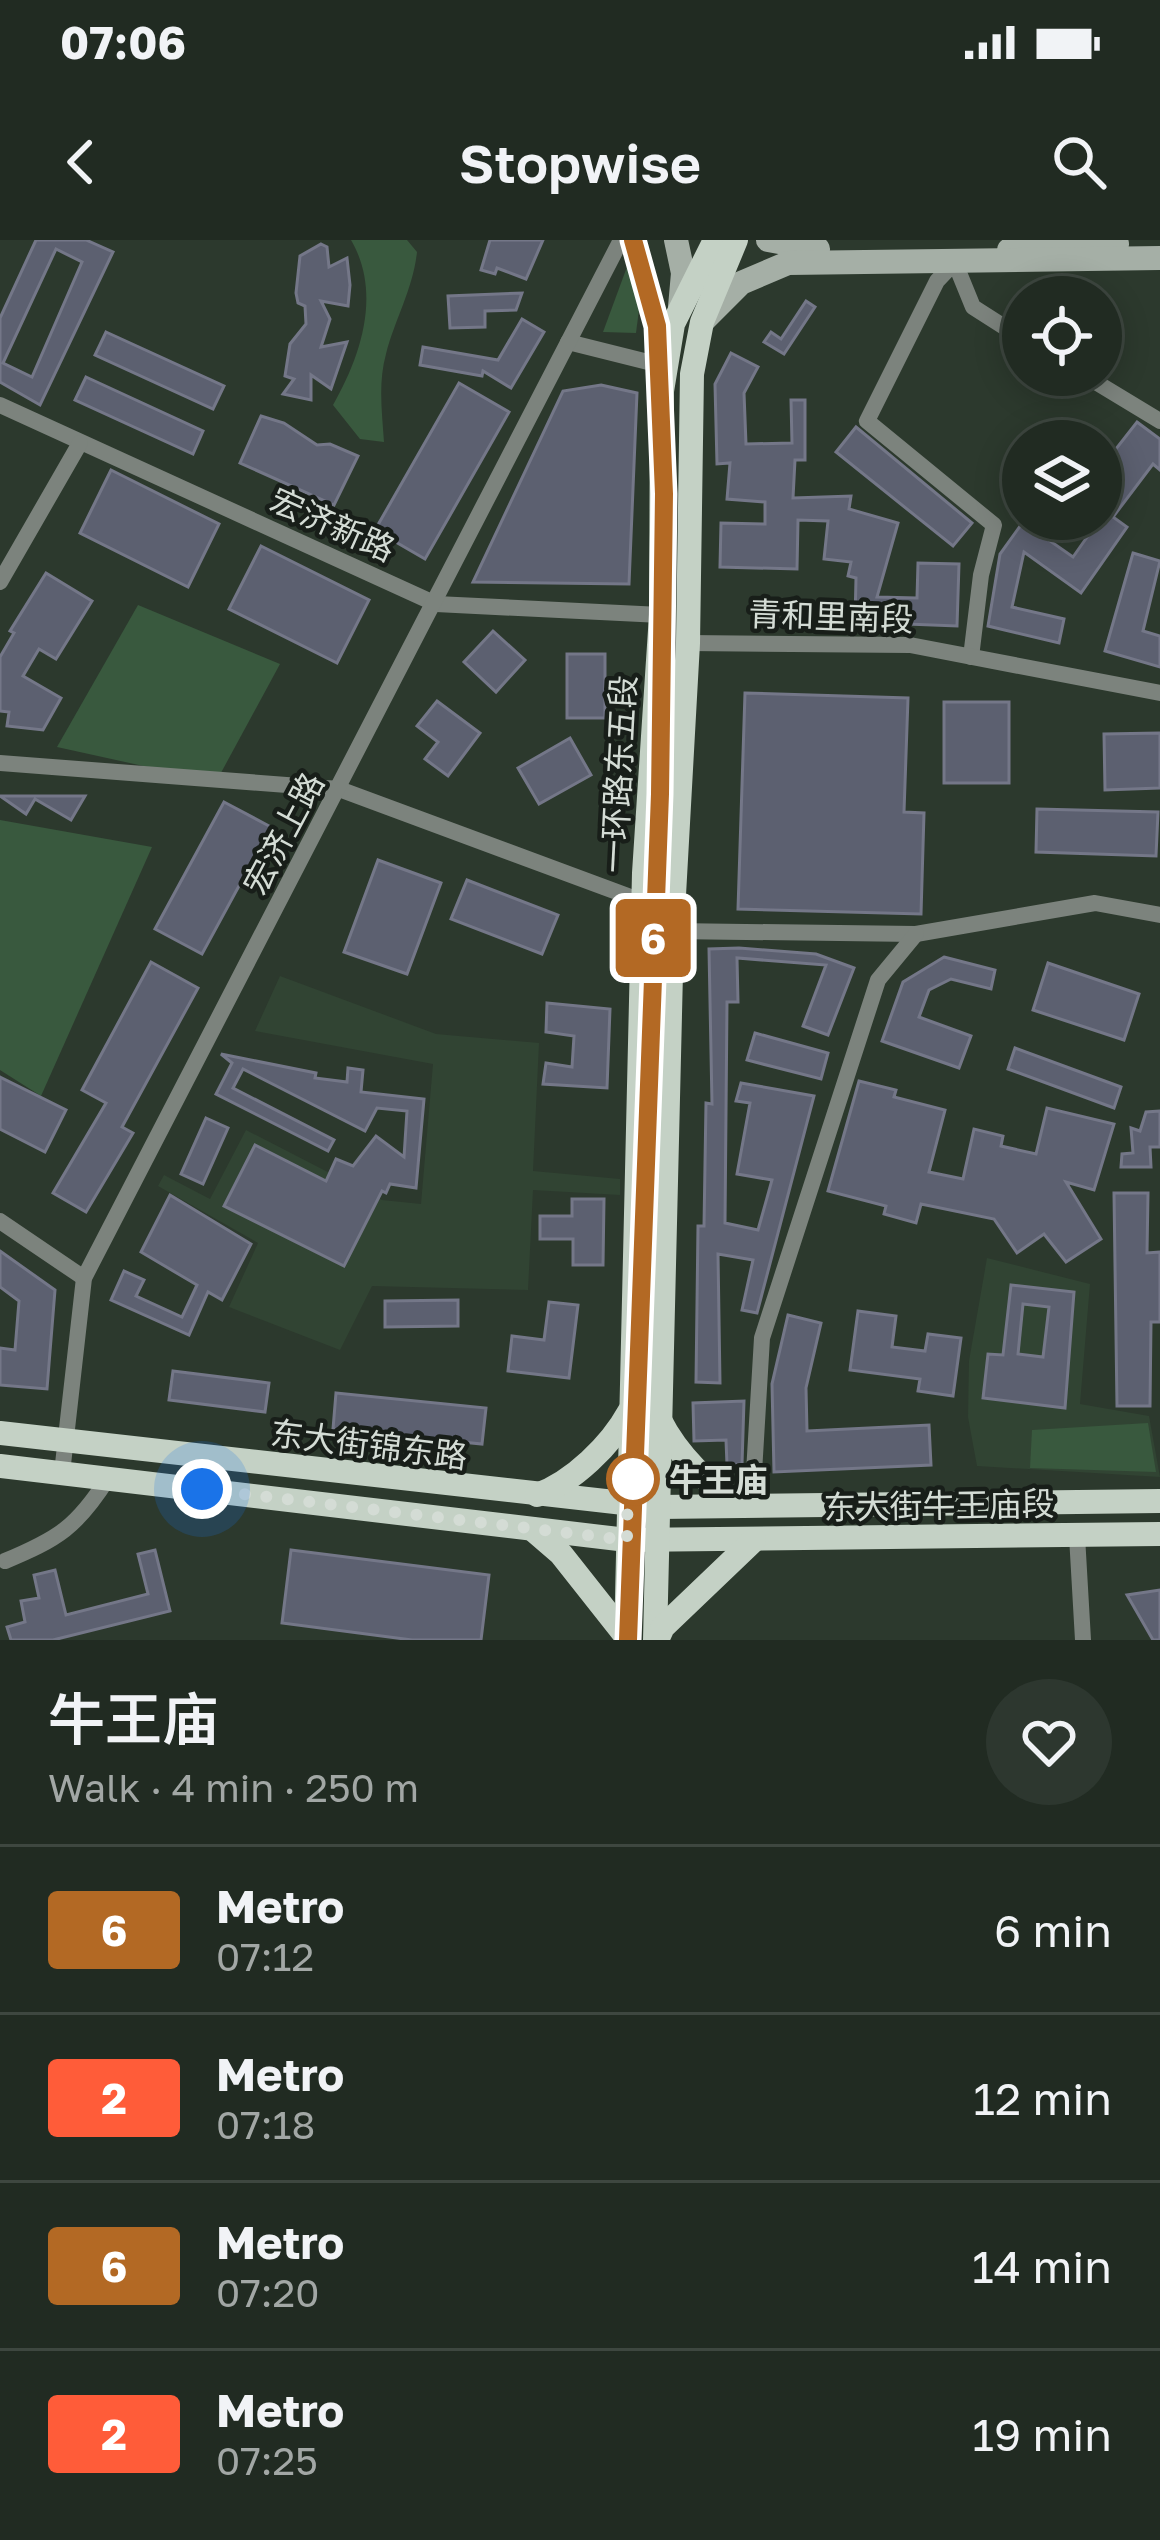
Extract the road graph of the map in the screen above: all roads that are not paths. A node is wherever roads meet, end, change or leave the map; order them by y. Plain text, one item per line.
1 (621, 240) edge
2 (676, 240) edge
3 (715, 240) edge
4 (736, 240) edge
5 (767, 240) edge
6 (1000, 240) edge
7 (1160, 243) edge
8 (902, 244) edge
9 (1025, 244) edge
10 (1060, 250) edge
11 (952, 257) junction
12 (1160, 258) edge
13 (986, 263) junction
14 (680, 307) junction
15 (702, 322) junction
16 (1002, 326) edge
17 (568, 343) junction
18 (664, 366) junction
19 (1119, 396) edge
20 (0, 405) edge
21 (1160, 421) edge
22 (80, 443) junction
23 (0, 582) edge
24 (436, 604) junction
25 (661, 615) junction
26 (688, 643) junction
27 (971, 657) junction
28 (1160, 693) edge
29 (0, 764) edge
30 (339, 789) junction
31 (644, 902) junction
32 (1160, 914) edge
33 (672, 931) junction
34 (916, 934) junction
35 (0, 1220) edge
36 (84, 1278) junction
37 (630, 1409) junction
38 (660, 1420) junction
39 (0, 1433) edge
40 (68, 1441) junction
41 (0, 1466) edge
42 (62, 1473) junction
43 (108, 1478) junction
44 (533, 1496) junction
45 (1160, 1501) edge
46 (628, 1505) junction
47 (749, 1506) junction
48 (658, 1507) junction
49 (532, 1529) junction
50 (1160, 1534) edge
51 (1077, 1536) junction
52 (627, 1540) junction
53 (754, 1540) junction
54 (657, 1542) junction
55 (5, 1561) dead end
56 (626, 1638) edge
57 (656, 1640) edge
58 (1083, 1640) edge

1 - 17 street, 宏济上路
2 - 14 main road
3 - 14 main road, 一环路东五段
4 - 15 main road, 一环路东五段
5 - 8 main road
6 - 9 main road
7 - 10 main road
8 - 11 main road
9 - 10 main road
9 - 11 main road
9 - 13 main road
10 - 12 main road
10 - 13 main road
11 - 13 main road
11 - 15 main road
11 - 16 street
11 - 27 street
14 - 18 main road, 一环路东五段
15 - 26 main road, 一环路东五段
17 - 18 street
17 - 24 street, 宏济上路
18 - 25 main road, 一环路东五段
19 - 21 street
20 - 22 street, 宏济新路
22 - 23 street
22 - 24 street, 宏济新路
24 - 25 street, 宏济新路
24 - 30 street, 宏济上路
25 - 31 main road, 一环路东五段
26 - 27 street, 青和里南段
26 - 33 main road, 一环路东五段
27 - 28 street, 青和里南段
29 - 30 street
30 - 31 street
30 - 36 street, 宏济上路
31 - 37 main road, 一环路东五段
32 - 34 street
33 - 34 street
33 - 38 main road, 一环路东五段
34 - 47 street
35 - 36 street
36 - 40 street, 宏济上路
37 - 44 main road
37 - 46 main road, 一环路东五段
38 - 47 main road
38 - 48 main road, 一环路东五段
39 - 40 main road, 东大街锦东路
40 - 42 street, 宏济上路
40 - 44 main road, 东大街锦东路
41 - 42 main road, 东大街锦东路
42 - 43 main road, 东大街锦东路
43 - 49 main road, 东大街锦东路
43 - 55 street
44 - 46 main road, 东大街锦东路
45 - 47 main road, 东大街牛王庙段
46 - 48 main road, 东大街锦东路
46 - 52 main road, 一环路东五段
47 - 48 main road, 东大街牛王庙段
48 - 54 main road, 一环路东五段
49 - 52 main road, 东大街锦东路
49 - 56 main road
50 - 51 main road, 东大街牛王庙段
51 - 53 main road, 东大街牛王庙段
51 - 58 street
52 - 54 main road, 东大街锦东路
52 - 56 main road, 一环路东五段
53 - 54 main road, 东大街牛王庙段
53 - 57 main road
54 - 57 main road, 一环路东五段

